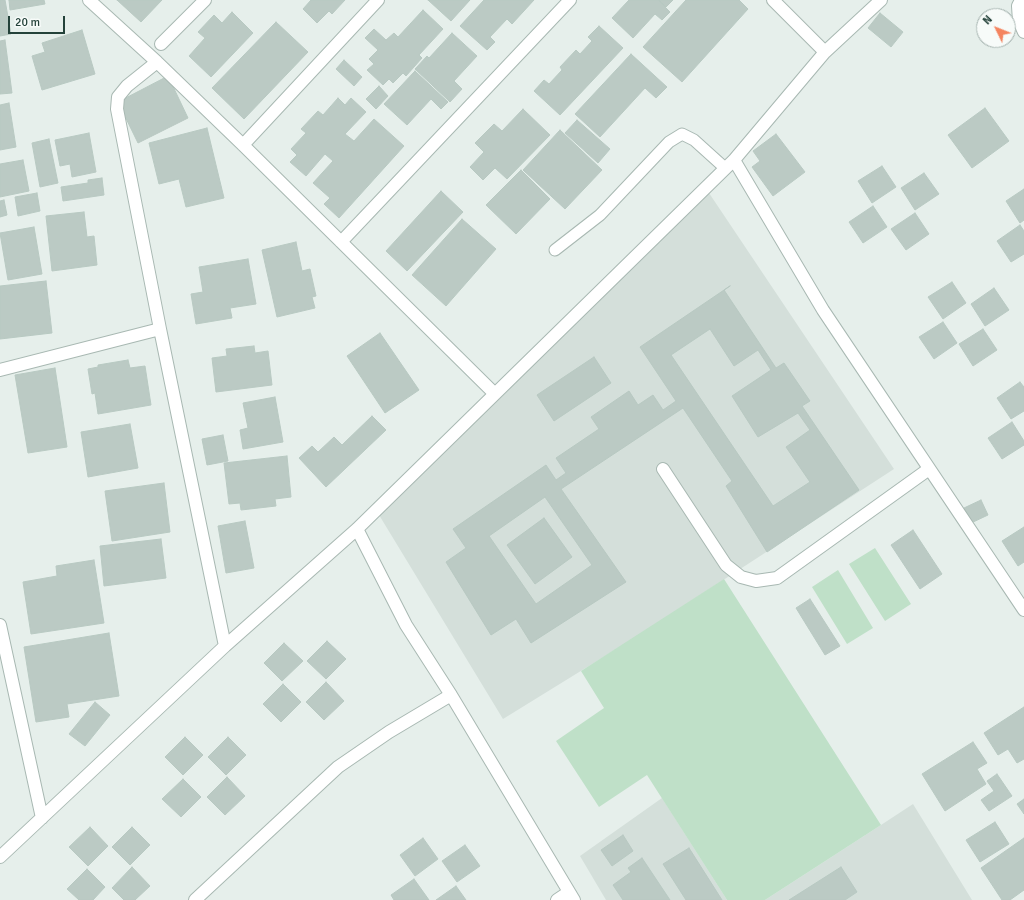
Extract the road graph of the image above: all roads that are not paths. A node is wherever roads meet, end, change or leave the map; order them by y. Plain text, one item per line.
1 (89, 0) edge
2 (205, 0) edge
3 (378, 0) edge
4 (570, 0) edge
5 (773, 0) edge
6 (881, 0) edge
7 (1021, 0) edge
8 (1024, 32) edge
9 (161, 44) dead end
10 (825, 52) junction
11 (157, 62) junction
12 (243, 145) junction
13 (729, 164) junction
14 (340, 242) junction
15 (555, 250) dead end
16 (160, 330) junction
17 (0, 370) edge
18 (495, 394) junction
19 (663, 469) dead end
20 (929, 469) junction
21 (357, 529) junction
22 (1024, 610) edge
23 (0, 625) edge
24 (1, 640) edge
25 (225, 646) junction
26 (451, 695) junction
27 (42, 818) junction
28 (0, 857) edge
29 (571, 896) edge
30 (195, 900) edge
31 (557, 900) edge

1 - 11 street
2 - 9 street
3 - 12 street
4 - 14 street
5 - 10 street
6 - 10 street
7 - 8 street
10 - 13 street
11 - 12 street
11 - 16 street
12 - 14 street
13 - 15 lane
13 - 18 street
13 - 20 street
14 - 18 street
16 - 17 street
16 - 25 street
18 - 21 street
19 - 20 street
20 - 22 street
21 - 25 street
21 - 26 street
23 - 24 street
24 - 27 street
25 - 27 street
26 - 29 street
26 - 30 street
27 - 28 street
29 - 31 street

